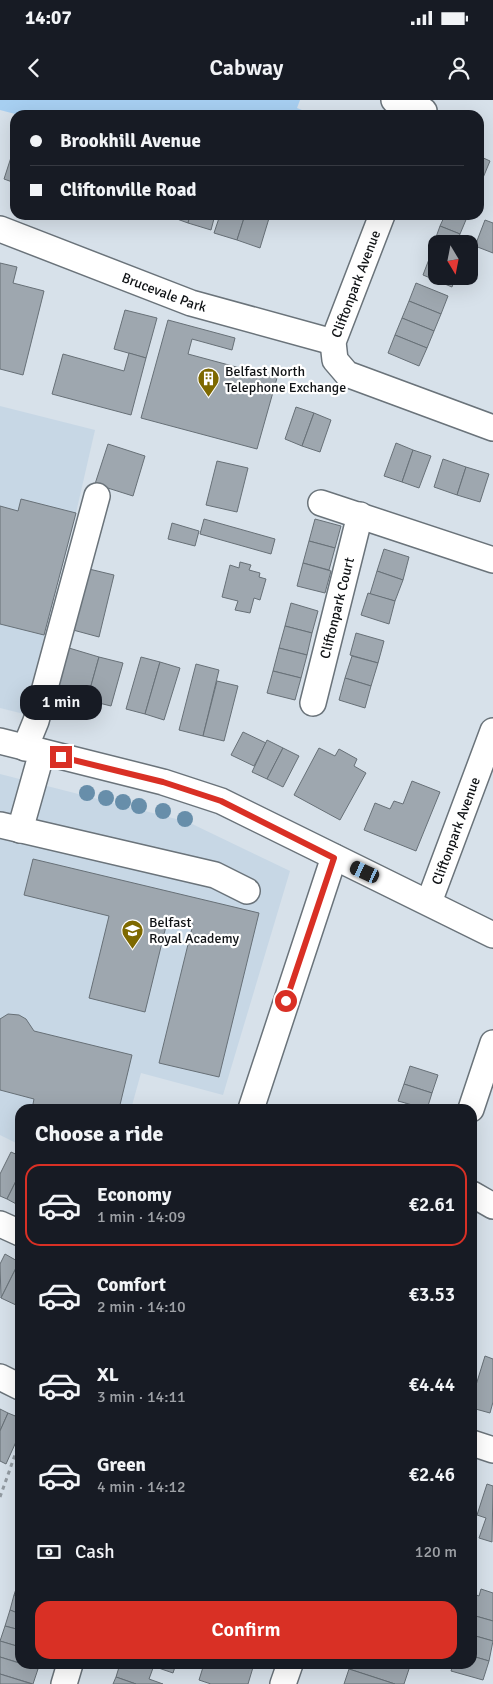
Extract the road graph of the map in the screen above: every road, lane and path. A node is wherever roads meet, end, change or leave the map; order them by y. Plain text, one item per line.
1 (394, 100) edge
2 (425, 109) edge
3 (380, 220) edge
4 (0, 229) edge
5 (333, 342) junction
6 (493, 428) edge
7 (97, 496) dead end
8 (321, 502) dead end
9 (360, 515) junction
10 (493, 560) edge
11 (313, 703) dead end
12 (493, 731) edge
13 (0, 742) edge
14 (34, 750) junction
15 (10, 828) edge
16 (334, 858) junction
17 (247, 891) dead end
18 (429, 902) junction
19 (493, 935) edge
20 (493, 1043) edge
21 (253, 1104) edge
22 (473, 1104) edge
23 (477, 1197) edge
24 (493, 1206) edge
25 (0, 1224) edge
26 (15, 1231) edge
27 (0, 1377) edge
28 (15, 1384) edge
29 (477, 1445) edge
30 (493, 1450) edge
31 (15, 1455) edge
32 (0, 1497) edge
33 (68, 1669) edge
34 (288, 1669) edge
35 (64, 1684) edge
36 (283, 1684) edge

1 - 2 street
3 - 5 street, Cliftonpark Avenue
4 - 5 street, Brucevale Park
5 - 6 street, Cliftonpark Avenue
7 - 14 street
8 - 9 street
9 - 10 street
9 - 11 street, Cliftonpark Court
12 - 18 street, Cliftonpark Avenue
13 - 14 street
14 - 15 street
14 - 16 street
15 - 17 street
16 - 18 street
16 - 21 street
18 - 19 street
20 - 22 street
23 - 24 street
25 - 26 street
27 - 28 street
29 - 30 street
31 - 32 path
33 - 35 street
34 - 36 street

